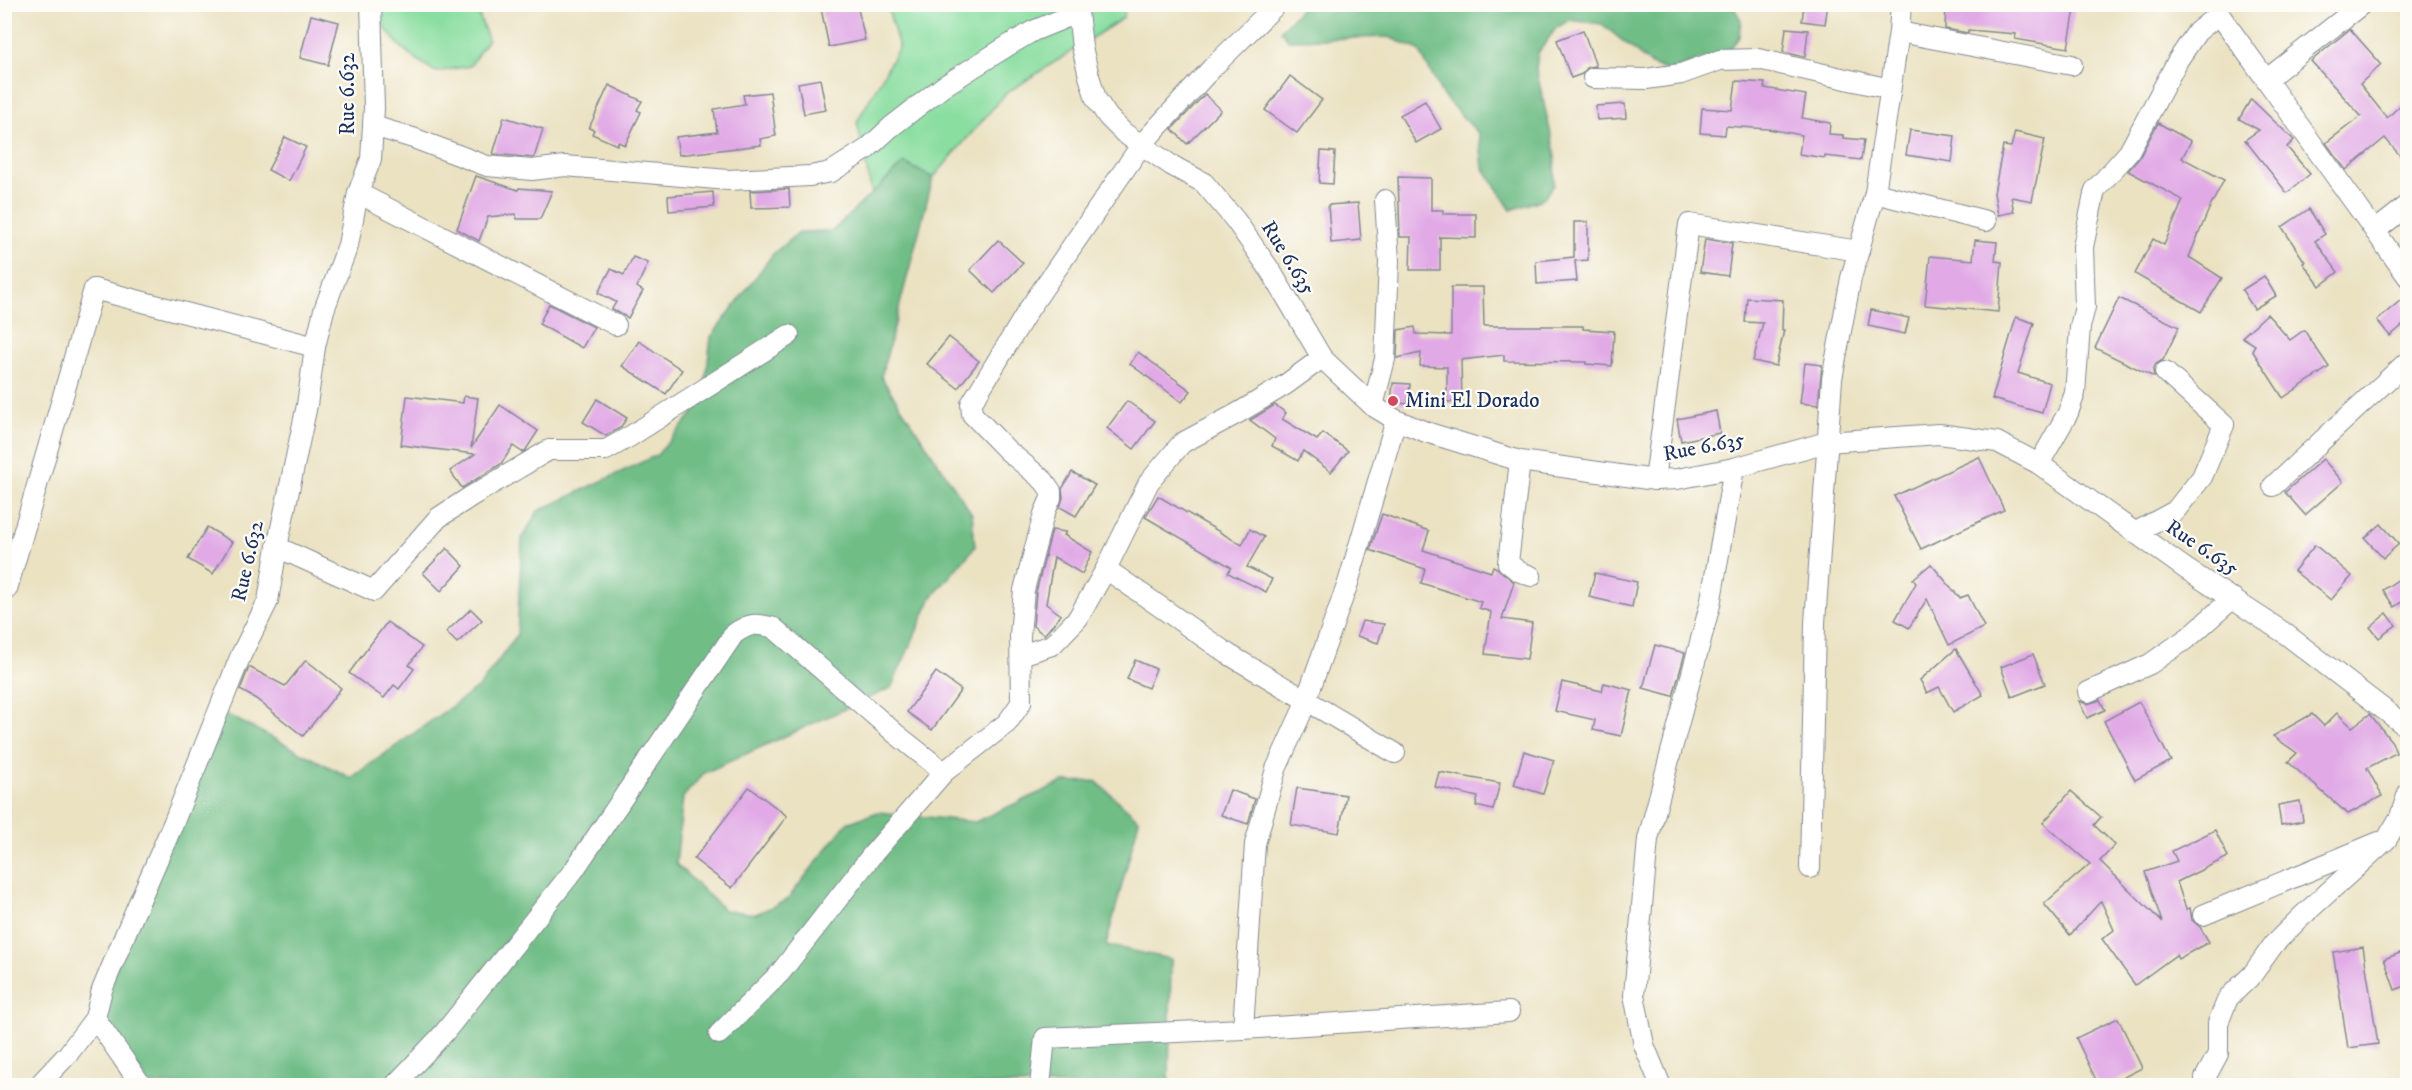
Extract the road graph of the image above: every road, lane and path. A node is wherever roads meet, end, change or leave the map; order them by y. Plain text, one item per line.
1 (371, 4) edge
2 (1277, 4) edge
3 (1900, 4) edge
4 (2362, 4) edge
5 (1077, 9) edge
6 (2217, 9) edge
7 (1899, 32) junction
8 (2072, 64) dead end
9 (1593, 78) dead end
10 (2267, 79) junction
11 (1890, 89) junction
12 (373, 126) junction
13 (1142, 144) junction
14 (357, 193) junction
15 (1875, 193) junction
16 (1385, 200) dead end
17 (2408, 205) edge
18 (1986, 221) dead end
19 (2375, 231) junction
20 (1859, 252) junction
21 (2408, 277) edge
22 (616, 325) dead end
23 (789, 335) dead end
24 (315, 347) junction
25 (1322, 358) junction
26 (2408, 361) edge
27 (2165, 372) dead end
28 (1373, 406) junction
29 (1396, 420) junction
30 (1827, 442) junction
31 (1521, 461) junction
32 (2038, 464) junction
33 (1734, 468) junction
34 (1655, 480) junction
35 (2273, 486) dead end
36 (2136, 532) junction
37 (277, 547) junction
38 (1106, 569) junction
39 (1531, 576) dead end
40 (4, 589) edge
41 (2233, 598) junction
42 (1021, 655) junction
43 (2088, 692) dead end
44 (1306, 699) junction
45 (2408, 728) edge
46 (1395, 753) dead end
47 (944, 772) junction
48 (2408, 793) edge
49 (2387, 839) junction
50 (1810, 868) dead end
51 (2204, 915) dead end
52 (1509, 1012) dead end
53 (95, 1018) junction
54 (1243, 1029) junction
55 (719, 1034) dead end
56 (38, 1086) edge
57 (142, 1086) edge
58 (394, 1086) edge
59 (1040, 1086) edge
60 (1661, 1086) edge
61 (2205, 1086) edge

1 - 12 street, Rue 6.632
2 - 13 street
3 - 7 street
4 - 10 street
5 - 12 street
5 - 13 street, Rue 6.635
6 - 10 street
6 - 32 street
7 - 8 street
7 - 11 street
9 - 11 street
10 - 19 street
11 - 15 street
12 - 14 street, Rue 6.632
13 - 25 street, Rue 6.635
13 - 42 street
14 - 22 street
14 - 24 street, Rue 6.632
15 - 18 street
15 - 20 street
16 - 28 street
17 - 19 street
19 - 21 street
20 - 30 street
20 - 34 street
23 - 37 street
24 - 37 street, Rue 6.632
24 - 40 street
25 - 28 street, Rue 6.635
25 - 38 street
26 - 35 street
27 - 36 street
28 - 29 street, Rue 6.635
29 - 31 street, Rue 6.635
29 - 44 street
30 - 32 street, Rue 6.635
30 - 33 street, Rue 6.635
30 - 50 street
31 - 34 street, Rue 6.635
31 - 39 street
32 - 36 street, Rue 6.635
33 - 34 street, Rue 6.635
33 - 60 street
36 - 41 street, Rue 6.635
37 - 53 street, Rue 6.632
38 - 42 street
38 - 44 street
41 - 43 street
41 - 45 street, Rue 6.635
42 - 47 street
44 - 46 street
44 - 54 street
47 - 55 street
47 - 58 street
48 - 49 street
49 - 51 street
49 - 61 street
52 - 54 street
53 - 56 street, Rue 6.632
53 - 57 street
54 - 59 street

